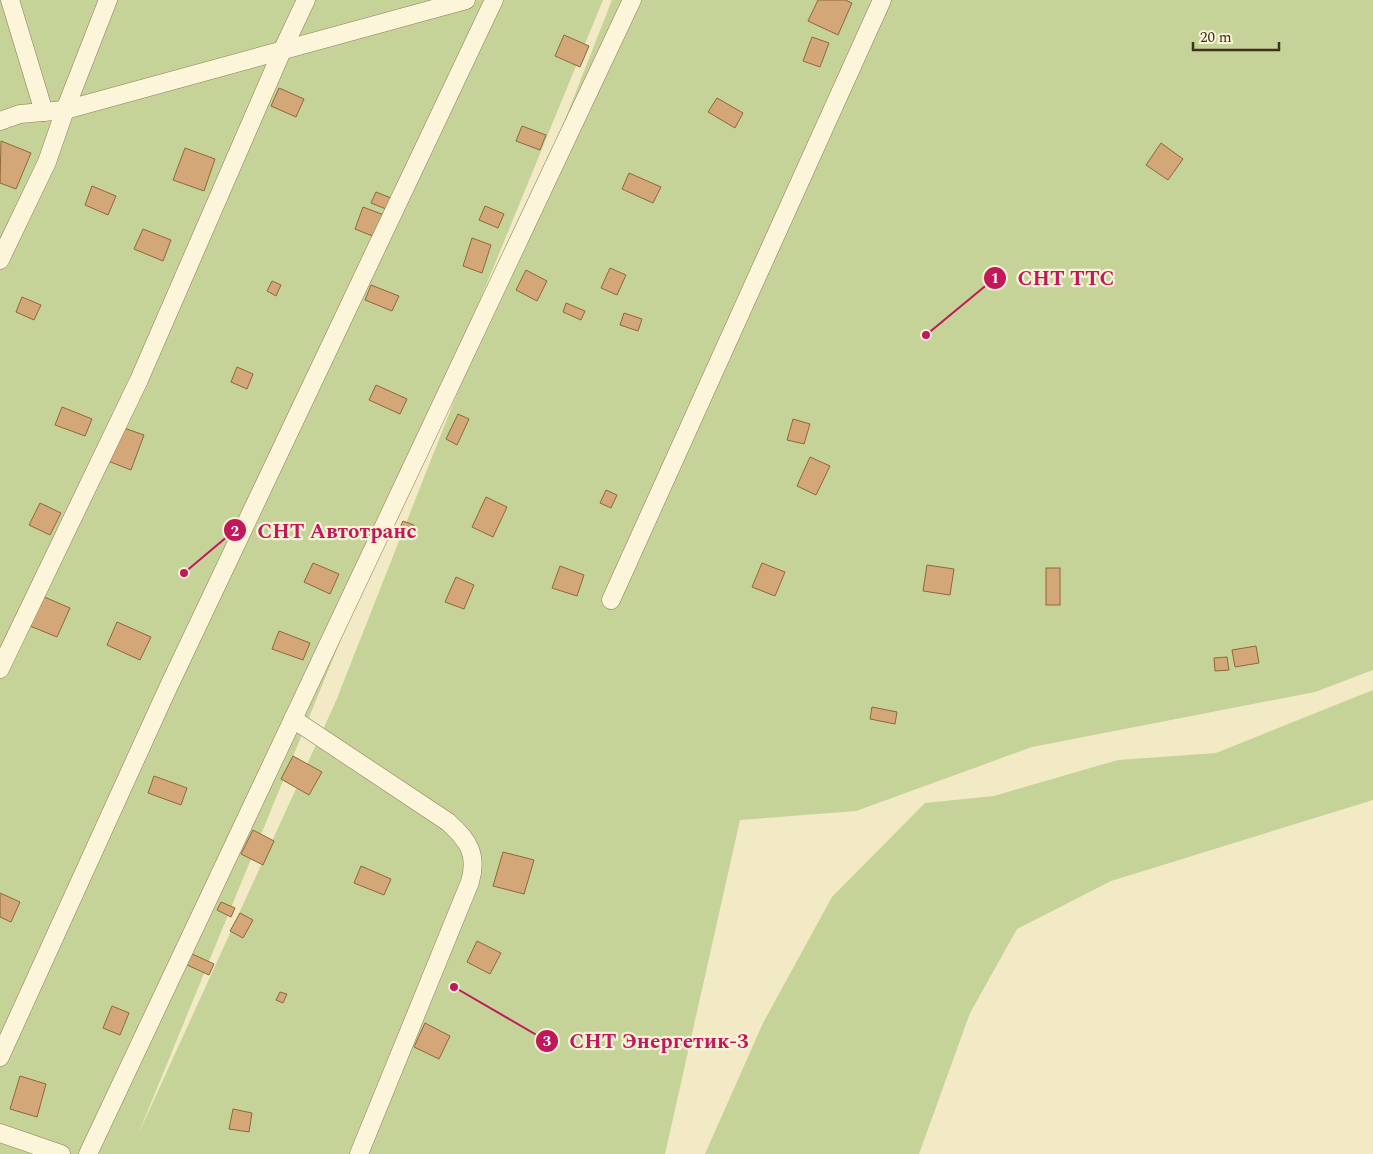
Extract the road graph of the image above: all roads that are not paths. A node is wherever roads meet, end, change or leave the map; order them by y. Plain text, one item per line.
1 (10, 0) edge
2 (108, 0) edge
3 (306, 0) edge
4 (466, 0) edge
5 (494, 0) edge
6 (632, 0) edge
7 (882, 0) edge
8 (282, 51) junction
9 (65, 110) junction
10 (44, 112) junction
11 (0, 121) edge
12 (0, 260) edge
13 (611, 600) dead end
14 (0, 669) edge
15 (293, 719) junction
16 (0, 1057) edge
17 (0, 1133) edge
18 (61, 1154) edge
19 (88, 1154) edge
20 (359, 1154) edge

1 - 10 lane
2 - 9 lane
3 - 8 lane
4 - 8 lane
5 - 16 lane
6 - 15 lane
7 - 13 lane
8 - 9 lane
8 - 14 lane
9 - 10 lane
9 - 12 lane
10 - 11 lane
15 - 19 lane
15 - 20 lane
17 - 18 lane

